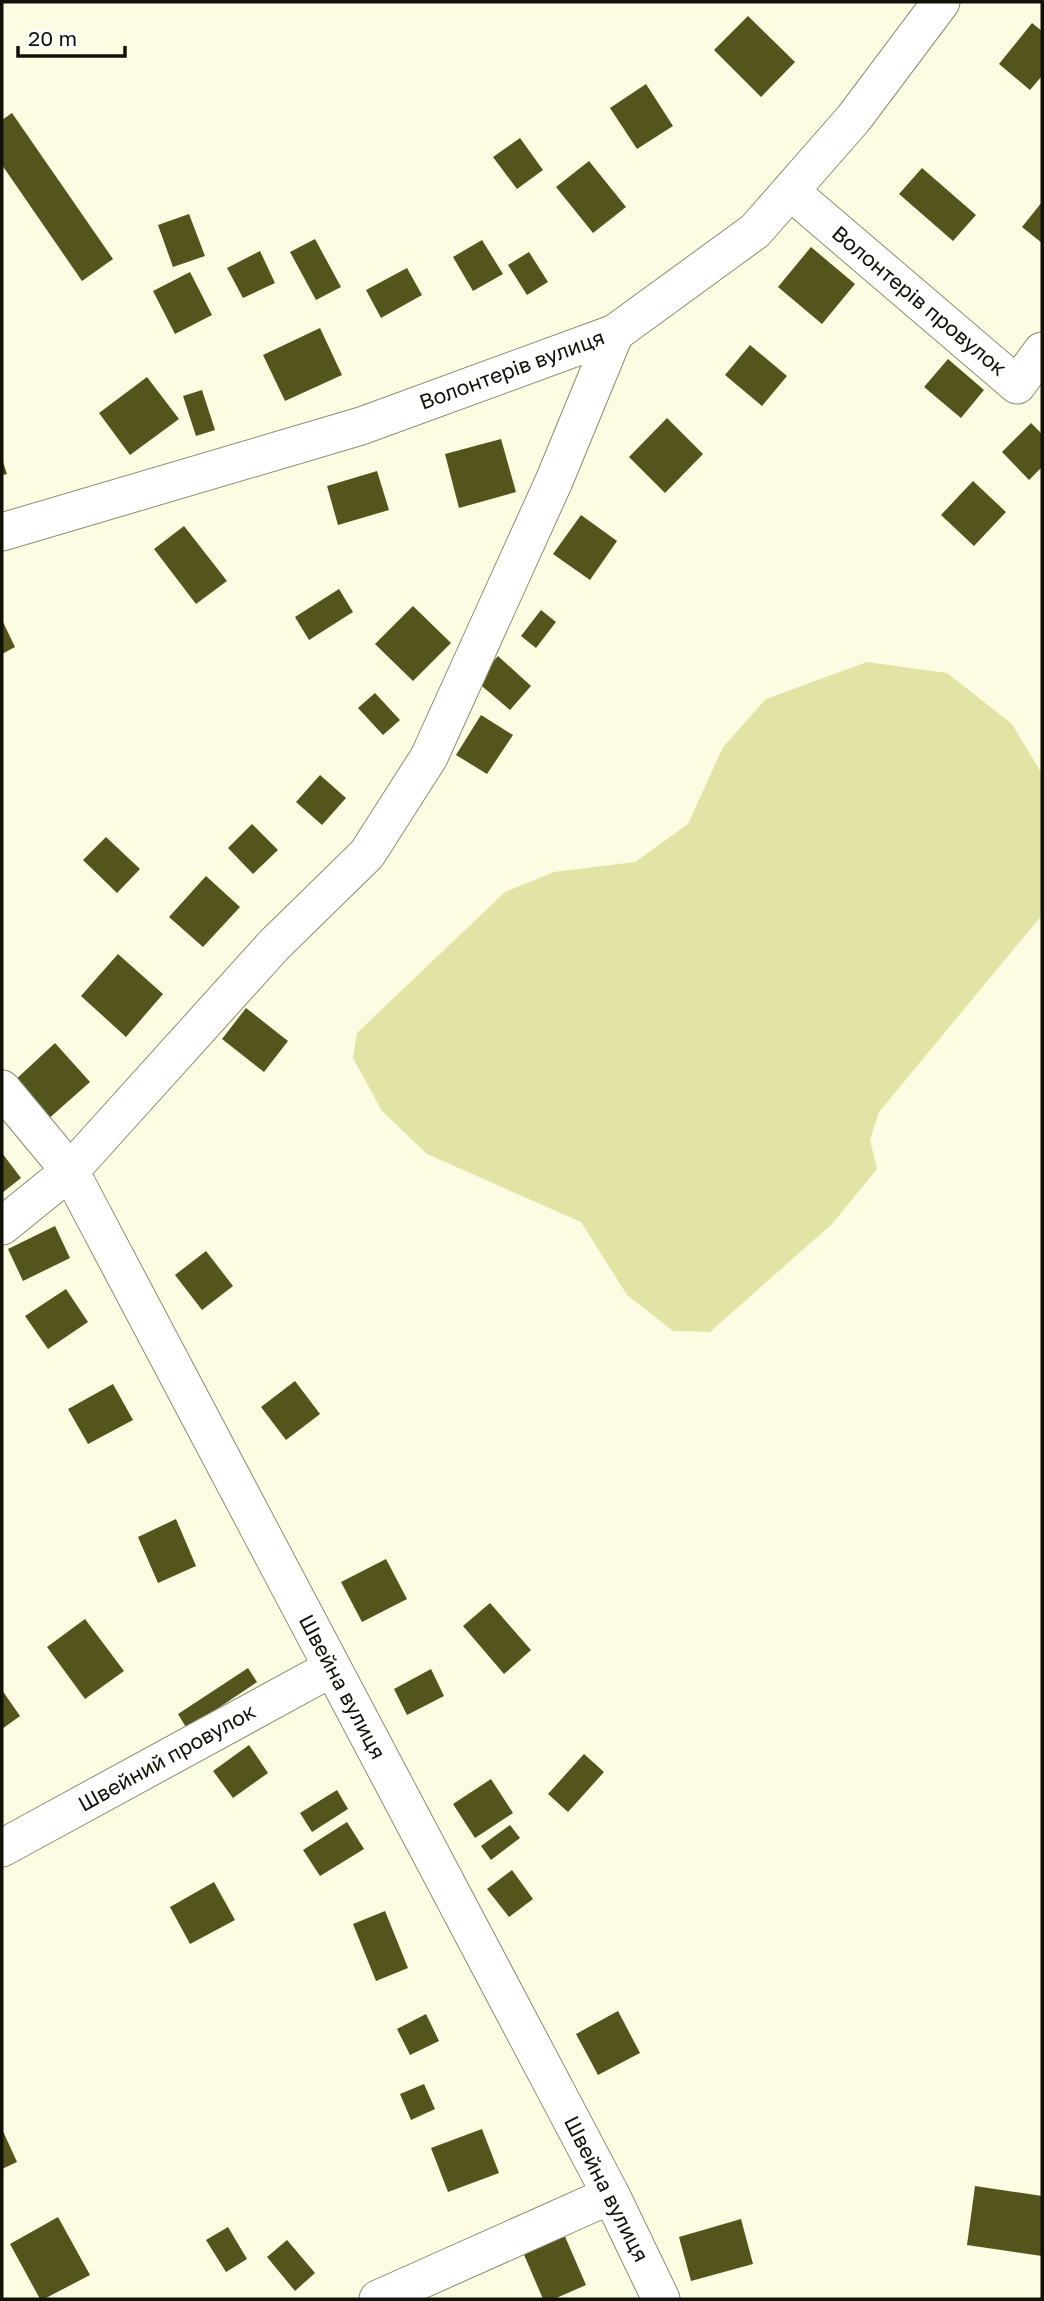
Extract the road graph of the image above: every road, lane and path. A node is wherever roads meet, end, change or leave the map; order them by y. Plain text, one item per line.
1 (942, 2) edge
2 (790, 191) junction
3 (615, 333) junction
4 (1042, 351) edge
5 (2, 532) edge
6 (2, 1089) edge
7 (69, 1171) junction
8 (2, 1226) edge
9 (332, 1668) junction
10 (2, 1848) edge
11 (611, 2196) junction
12 (378, 2299) edge
13 (662, 2299) edge

1 - 2 street, Волонтерів вулиця
2 - 3 street, Волонтерів вулиця
2 - 4 street, Волонтерів провулок
3 - 5 street, Волонтерів вулиця
3 - 7 street
6 - 7 street, Швейна вулиця
7 - 8 street
7 - 9 street, Швейна вулиця
9 - 10 street, Швейний провулок
9 - 11 street, Швейна вулиця
11 - 12 street
11 - 13 street, Швейна вулиця

